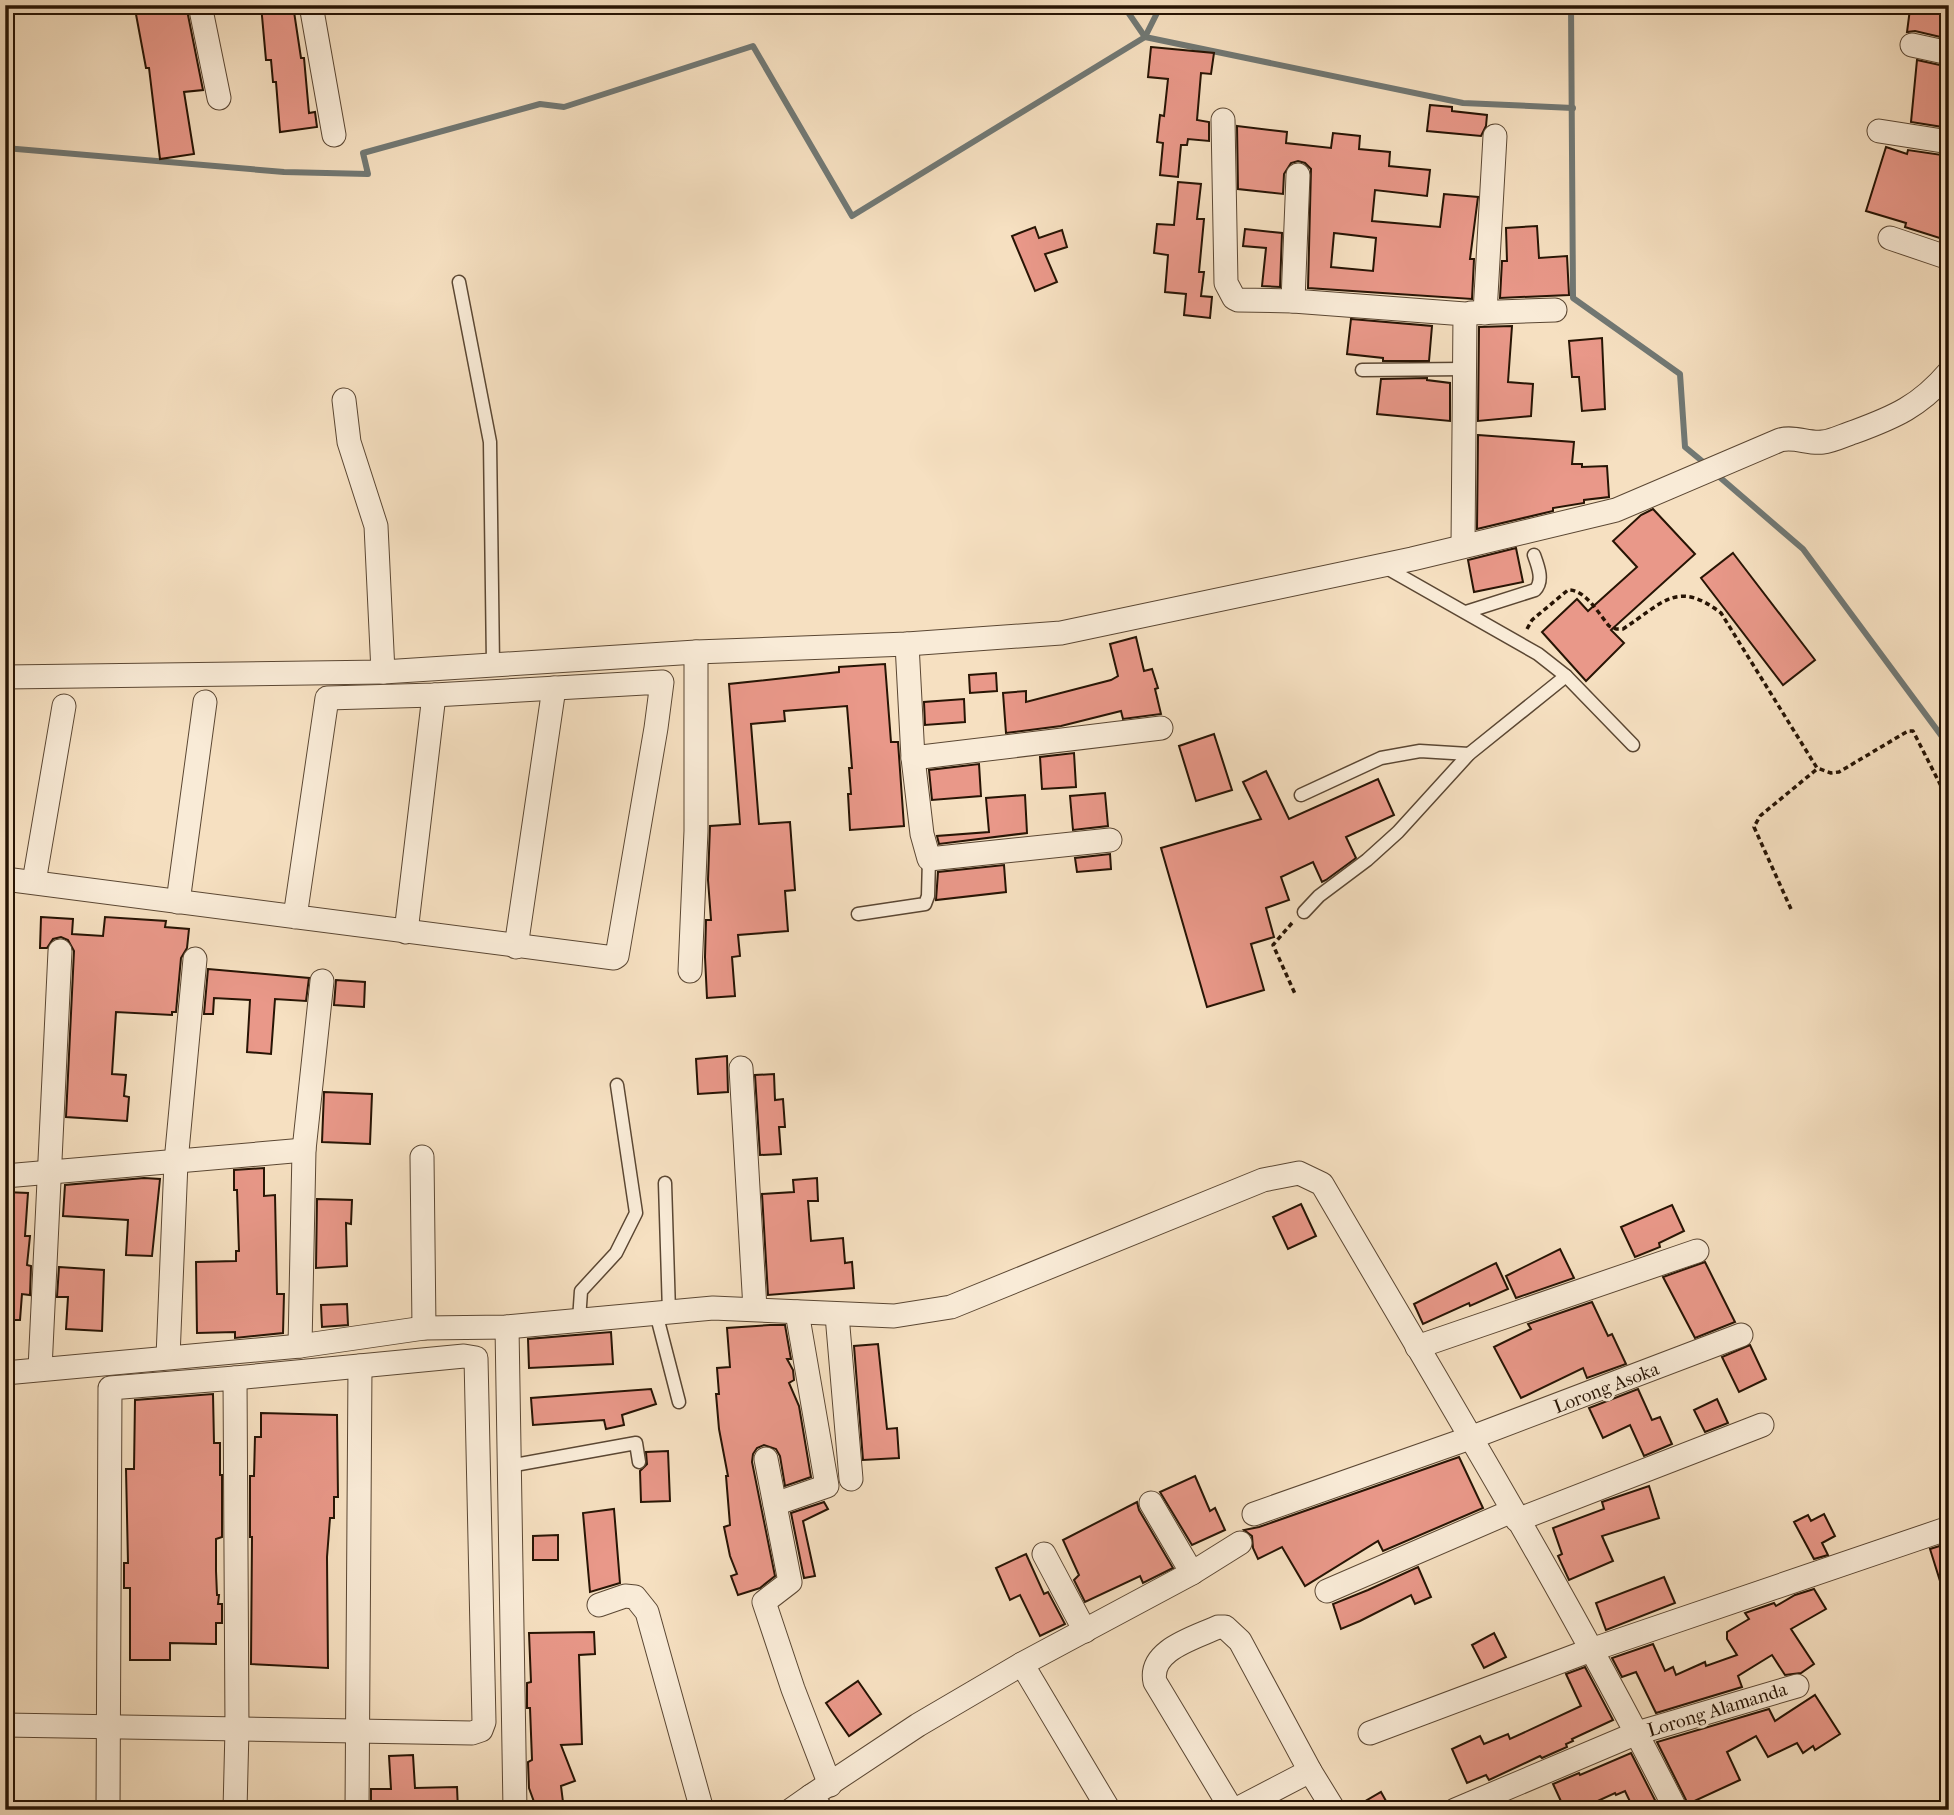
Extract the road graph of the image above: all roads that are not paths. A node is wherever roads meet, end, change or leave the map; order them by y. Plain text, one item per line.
1 (200, 5) edge
2 (311, 5) edge
3 (1912, 45) dead end
4 (1949, 53) edge
5 (219, 98) dead end
6 (1223, 120) dead end
7 (1879, 131) dead end
8 (334, 135) dead end
9 (1495, 136) dead end
10 (1949, 142) edge
11 (1298, 175) dead end
12 (1890, 238) dead end
13 (1949, 258) edge
14 (459, 282) dead end
15 (1293, 301) junction
16 (1555, 310) dead end
17 (1475, 313) junction
18 (1464, 369) junction
19 (1363, 370) dead end
20 (1949, 372) edge
21 (344, 400) dead end
22 (1462, 546) junction
23 (1534, 555) dead end
24 (1382, 565) junction
25 (1466, 612) junction
26 (908, 644) junction
27 (696, 652) junction
28 (493, 664) junction
29 (383, 671) junction
30 (1566, 676) junction
31 (5, 677) edge
32 (554, 688) junction
33 (434, 695) junction
34 (205, 702) dead end
35 (64, 706) dead end
36 (1161, 728) dead end
37 (1633, 745) dead end
38 (1469, 754) junction
39 (913, 758) junction
40 (1301, 795) dead end
41 (1111, 840) dead end
42 (929, 859) junction
43 (5, 879) edge
44 (34, 882) junction
45 (178, 902) junction
46 (1304, 912) road end
47 (858, 914) dead end
48 (295, 917) junction
49 (406, 932) junction
50 (516, 947) junction
51 (60, 951) dead end
52 (195, 959) dead end
53 (690, 971) dead end
54 (322, 981) dead end
55 (741, 1068) dead end
56 (617, 1085) dead end
57 (304, 1150) junction
58 (422, 1157) dead end
59 (176, 1163) junction
60 (49, 1174) junction
61 (5, 1176) edge
62 (665, 1183) dead end
63 (1697, 1251) dead end
64 (755, 1309) junction
65 (662, 1312) junction
66 (797, 1312) junction
67 (836, 1315) junction
68 (579, 1320) junction
69 (507, 1327) junction
70 (424, 1328) junction
71 (1741, 1335) dead end
72 (300, 1346) junction
73 (1417, 1347) junction
74 (168, 1357) junction
75 (360, 1366) junction
76 (40, 1369) junction
77 (5, 1373) edge
78 (235, 1378) junction
79 (679, 1402) dead end
80 (1762, 1425) dead end
81 (1470, 1438) junction
82 (766, 1459) dead end
83 (639, 1462) dead end
84 (509, 1466) junction
85 (851, 1479) dead end
86 (1151, 1503) dead end
87 (775, 1504) junction
88 (1254, 1514) dead end
89 (1515, 1516) junction
90 (1949, 1528) edge
91 (1240, 1543) dead end
92 (1044, 1554) dead end
93 (1192, 1573) junction
94 (1327, 1591) dead end
95 (599, 1605) dead end
96 (1085, 1631) junction
97 (1591, 1650) junction
98 (1022, 1664) junction
99 (1797, 1685) dead end
100 (5, 1725) edge
101 (109, 1727) junction
102 (237, 1729) junction
103 (359, 1731) junction
104 (1370, 1732) dead end
105 (1637, 1733) junction
106 (1310, 1771) junction
107 (821, 1797) edge
108 (108, 1810) edge
109 (235, 1810) edge
110 (357, 1810) edge
111 (515, 1810) edge
112 (702, 1810) edge
113 (790, 1810) edge
114 (1109, 1810) edge
115 (1233, 1810) edge
116 (1334, 1810) edge
117 (1455, 1810) edge
118 (1676, 1810) edge

1 - 5 street
2 - 8 street
3 - 4 street
6 - 15 street
7 - 10 street
9 - 17 street
11 - 15 street
12 - 13 street
14 - 28 lane
15 - 17 street
16 - 17 street
17 - 18 street
18 - 19 lane
18 - 22 street
20 - 22 street
21 - 29 street
22 - 24 street
23 - 25 lane
24 - 25 lane
24 - 26 street
25 - 30 lane
26 - 27 street
26 - 39 street
27 - 28 street
27 - 53 street
28 - 29 street
29 - 31 street
30 - 37 lane
30 - 38 lane
32 - 33 street
32 - 50 street
32 - 50 street
33 - 48 street
33 - 49 street
34 - 45 street
35 - 44 street
36 - 39 street
38 - 40 lane
38 - 46 lane
39 - 42 street
41 - 42 street
42 - 47 lane
43 - 44 street
44 - 45 street
45 - 48 street
48 - 49 street
49 - 50 street
51 - 60 street
52 - 59 street
54 - 57 street
55 - 64 street
56 - 68 lane
57 - 59 street
57 - 72 street
58 - 70 street
59 - 60 street
59 - 74 street
60 - 61 street
60 - 76 street
62 - 65 lane
63 - 73 street
64 - 65 street
64 - 66 street
65 - 68 street
65 - 79 lane
66 - 67 street
66 - 87 street
67 - 73 street
67 - 85 street
68 - 69 street
69 - 70 street
69 - 84 street
70 - 72 street
71 - 81 street, Lorong Asoka
72 - 74 street
73 - 81 street
74 - 76 street
75 - 78 street
75 - 103 street
75 - 103 street
76 - 77 street
78 - 101 street
78 - 102 street
80 - 89 street
81 - 88 street, Lorong Asoka
81 - 89 street
82 - 87 street
83 - 84 lane
84 - 111 street
86 - 93 street
87 - 107 street
89 - 94 street
89 - 97 street
90 - 97 street
91 - 93 street
92 - 96 street
93 - 96 street
95 - 112 street
96 - 98 street
97 - 104 street
97 - 105 street
98 - 107 street
98 - 114 street
99 - 105 street, Lorong Alamanda
100 - 101 street
101 - 102 street
101 - 108 street
102 - 103 street
102 - 109 street
103 - 110 street
105 - 117 street, Lorong Alamanda
105 - 118 street
106 - 115 street
106 - 115 street
106 - 116 street
107 - 113 street

